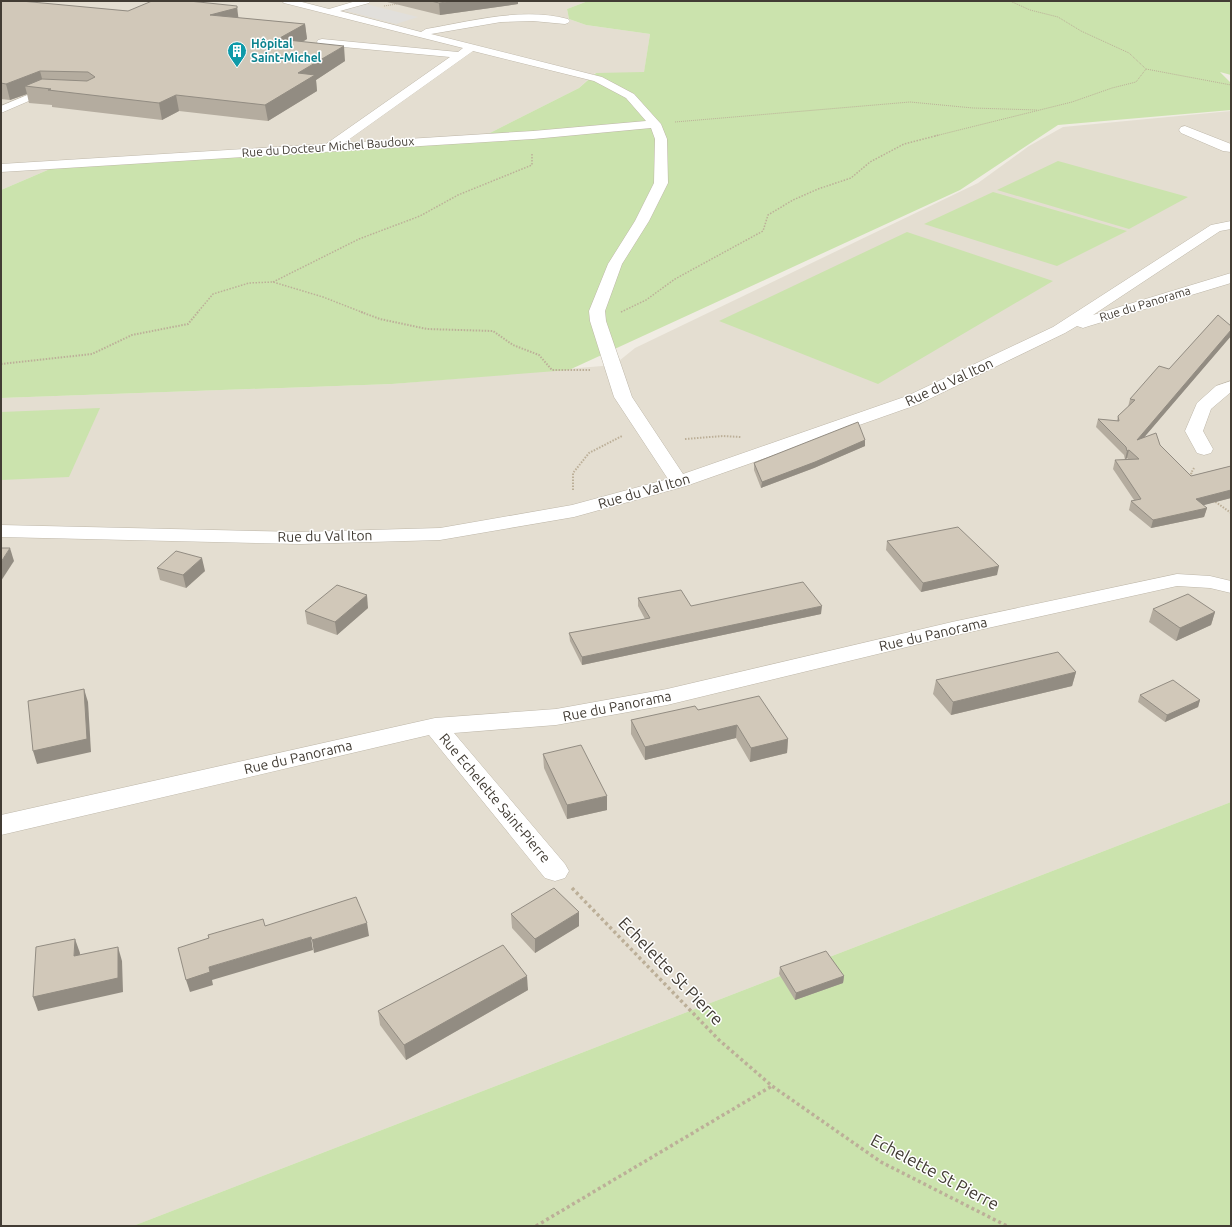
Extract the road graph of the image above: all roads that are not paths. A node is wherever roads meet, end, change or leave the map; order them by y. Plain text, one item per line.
1 (37, 1) edge
2 (290, 1) edge
3 (367, 6) edge
4 (20, 8) edge
5 (328, 11) junction
6 (399, 18) dead end
7 (565, 21) dead end
8 (381, 24) junction
9 (421, 34) junction
10 (322, 42) edge
11 (472, 47) junction
12 (461, 55) junction
13 (67, 92) edge
14 (1, 110) edge
15 (655, 124) junction
16 (1185, 130) dead end
17 (330, 147) junction
18 (1231, 148) edge
19 (1, 168) edge
20 (1231, 224) edge
21 (1231, 278) edge
22 (1059, 330) junction
23 (1231, 386) edge
24 (1204, 449) road end
25 (678, 482) junction
26 (1, 532) edge
27 (1231, 587) edge
28 (435, 726) junction
29 (1, 825) edge
30 (555, 871) road end

1 - 4 street
2 - 5 street
3 - 5 street
5 - 8 street
6 - 8 street
7 - 9 street
8 - 9 street
9 - 11 street
10 - 12 street
11 - 12 street
11 - 15 street
12 - 17 street
13 - 14 street
15 - 17 street, Rue du Docteur Michel Baudoux
15 - 25 street
16 - 18 street
17 - 19 street, Rue du Docteur Michel Baudoux
20 - 22 street, Rue du Val Iton
21 - 22 street, Rue du Panorama
22 - 25 street, Rue du Val Iton
23 - 24 street
25 - 26 street, Rue du Val Iton
27 - 28 street, Rue du Panorama
28 - 29 street, Rue du Panorama
28 - 30 street, Rue Echelette Saint-Pierre

